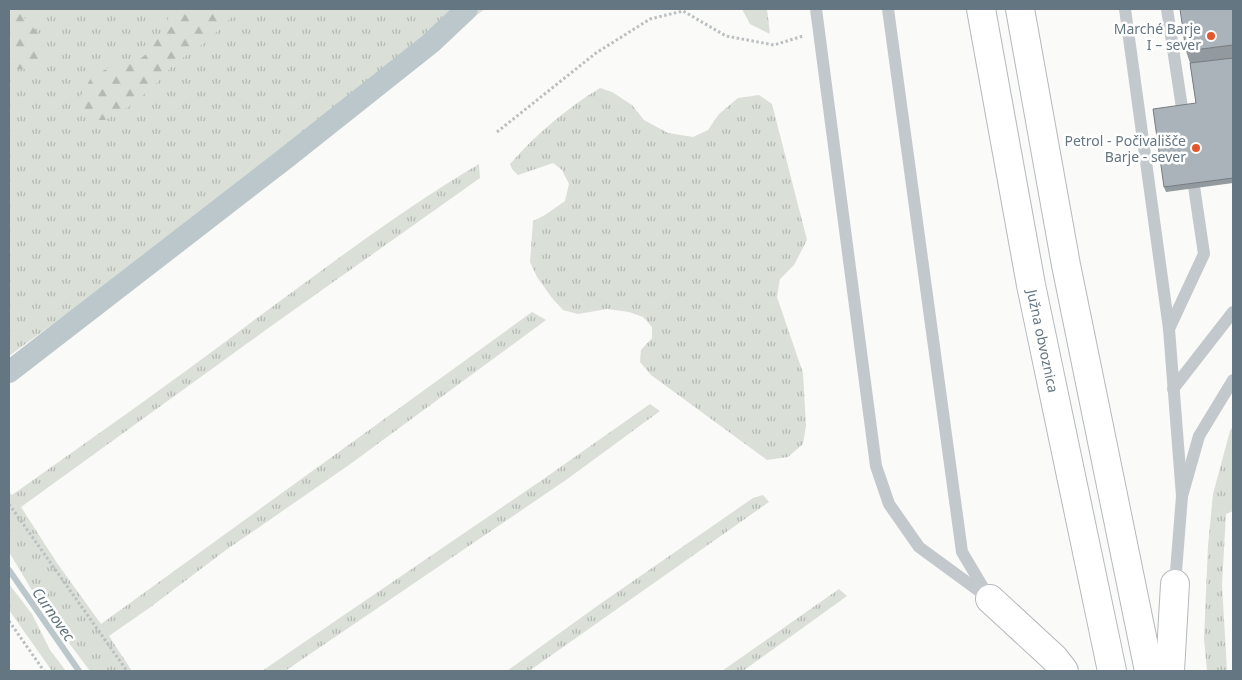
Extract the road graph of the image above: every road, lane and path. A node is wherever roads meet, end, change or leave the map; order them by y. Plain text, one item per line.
1 (816, 9) edge
2 (888, 9) edge
3 (981, 9) edge
4 (1020, 9) edge
5 (1125, 9) edge
6 (1167, 9) edge
7 (819, 31) junction
8 (1185, 130) edge
9 (497, 132) dead end
10 (1190, 159) edge
11 (1233, 312) edge
12 (1168, 329) junction
13 (1233, 380) edge
14 (1173, 390) junction
15 (1182, 496) junction
16 (9, 504) edge
17 (1175, 584) joint
18 (990, 599) junction
19 (9, 621) edge
20 (44, 671) edge
21 (127, 671) edge
22 (1064, 671) edge
23 (1112, 671) edge
24 (1149, 671) edge
25 (1170, 671) edge

1 - 7 lane
2 - 18 lane
3 - 23 highway, Južna obvoznica
4 - 24 highway
5 - 12 lane
6 - 8 lane
7 - 9 path
7 - 18 lane
10 - 12 lane
11 - 14 lane
12 - 14 lane
13 - 15 lane
14 - 15 lane
15 - 17 lane
16 - 21 path
17 - 25 highway
18 - 22 highway
19 - 20 path

